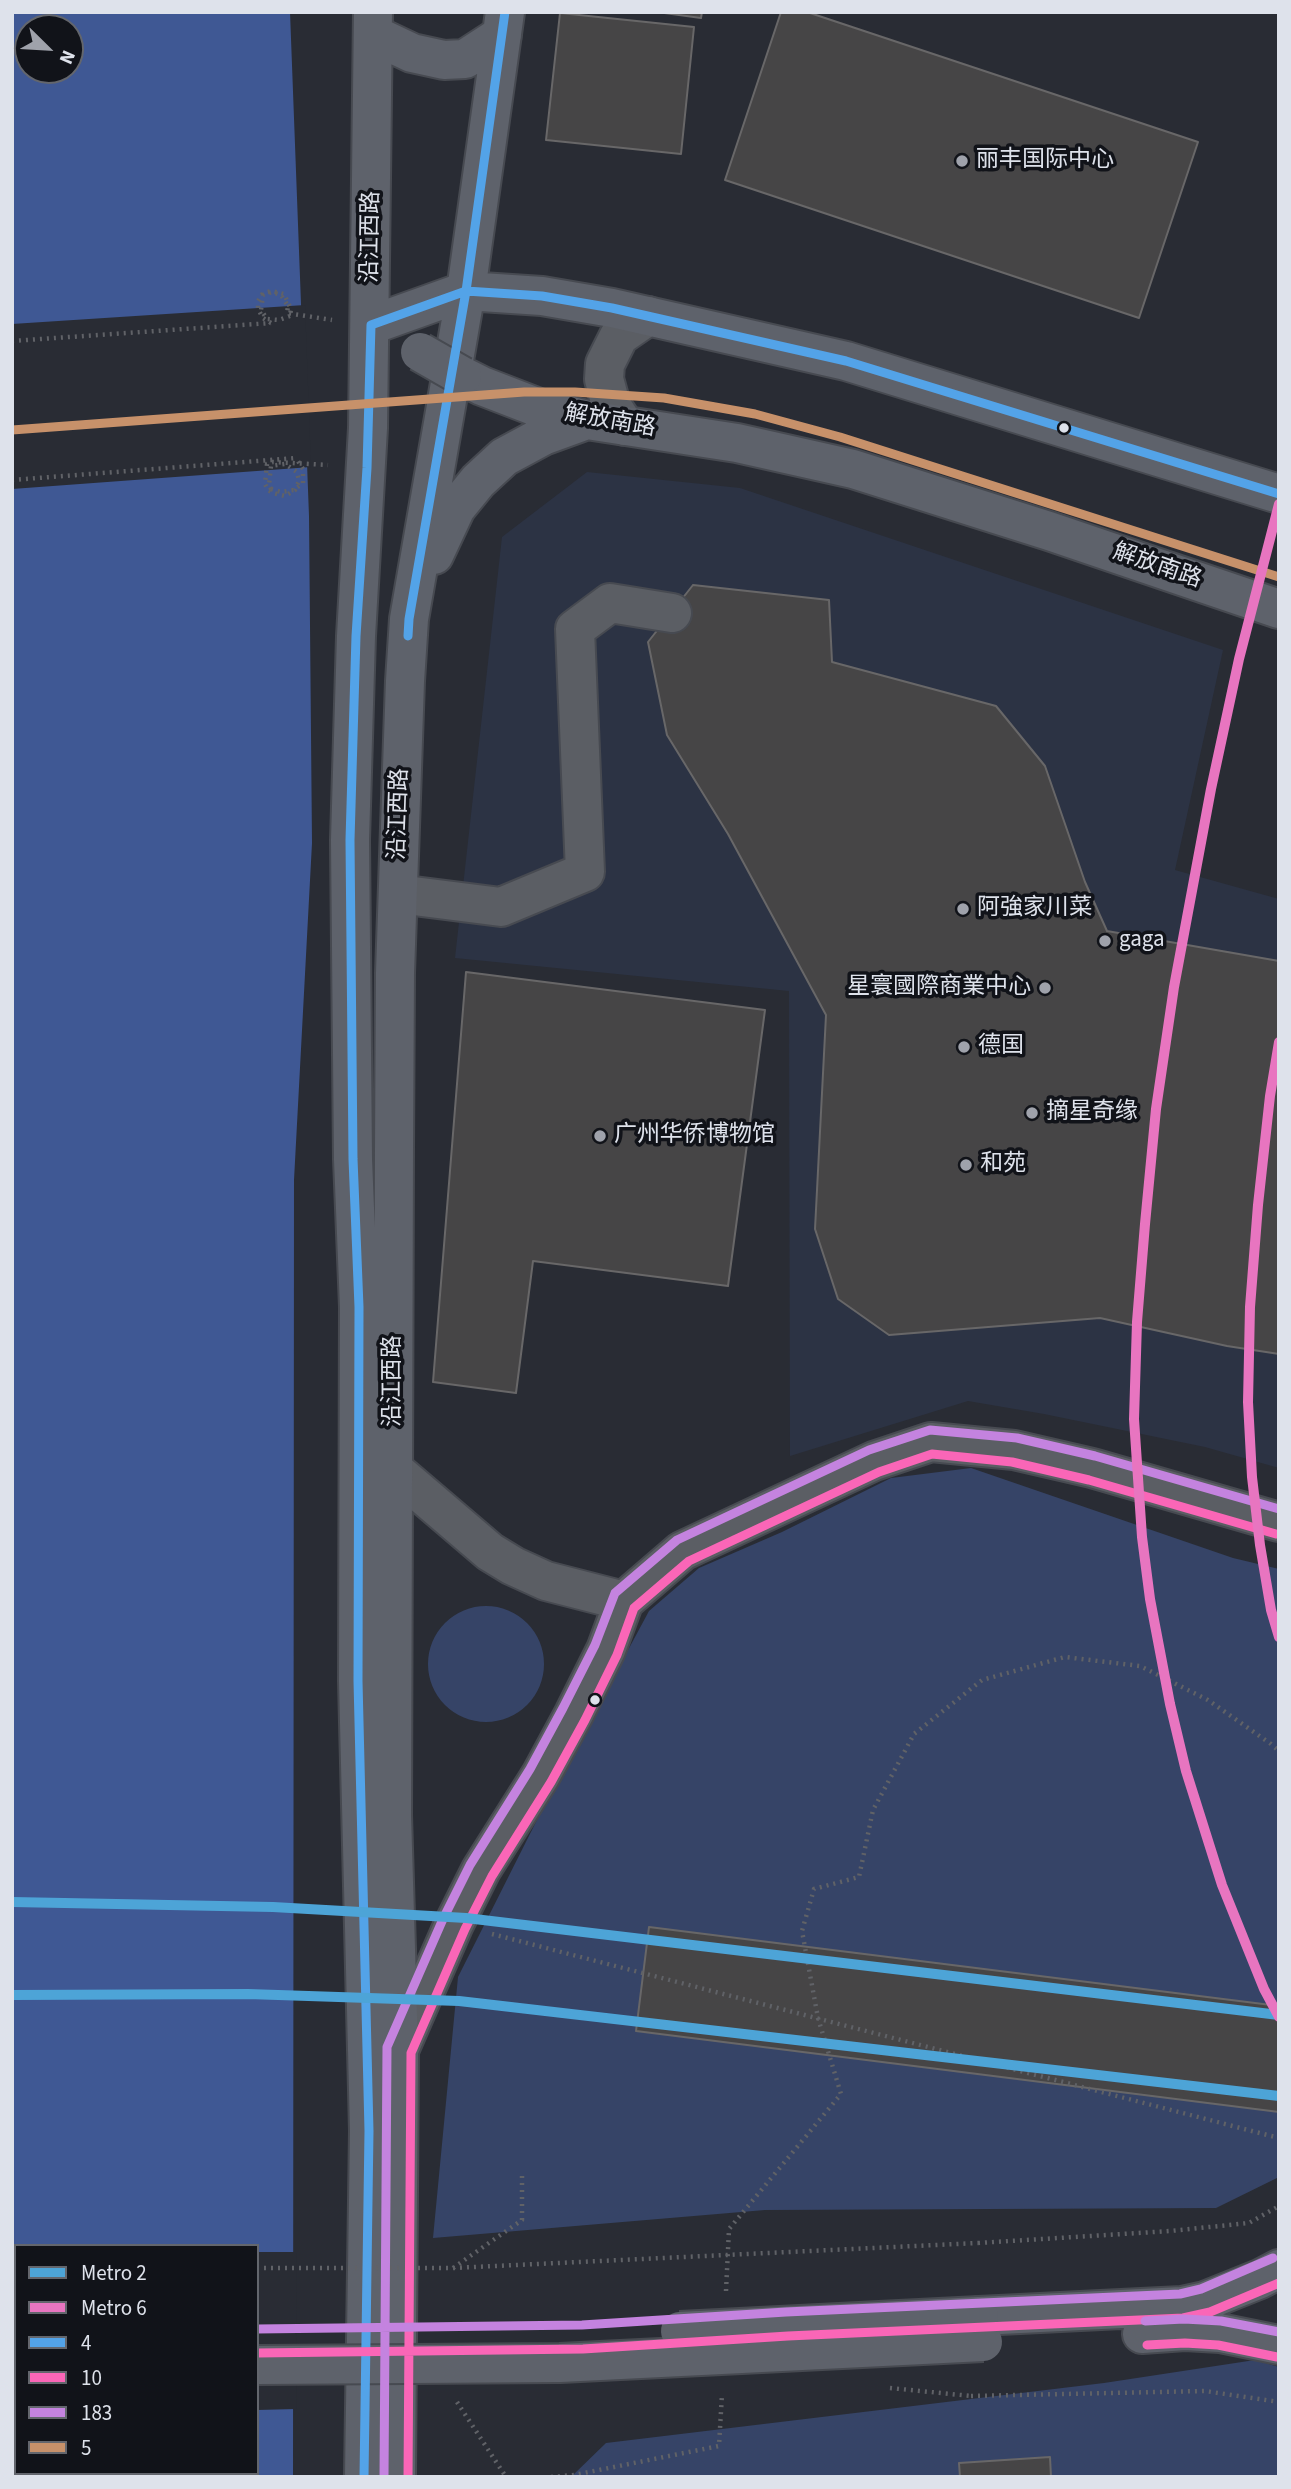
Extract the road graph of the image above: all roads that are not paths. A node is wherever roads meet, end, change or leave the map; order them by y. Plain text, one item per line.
1 (374, 24) edge
2 (504, 24) edge
3 (466, 291) junction
4 (648, 316) junction
5 (371, 326) junction
6 (587, 420) junction
7 (625, 426) junction
8 (1279, 494) edge
9 (1279, 609) edge
10 (672, 613) dead end
11 (409, 619) junction
12 (398, 894) junction
13 (394, 1470) junction
14 (1279, 1521) edge
15 (624, 1601) junction
16 (399, 2050) junction
17 (1279, 2269) edge
18 (981, 2329) junction
19 (259, 2341) edge
20 (1279, 2345) edge
21 (259, 2365) edge
22 (364, 2477) edge
23 (396, 2477) edge

1 - 2 main road
1 - 5 main road, 沿江西路
2 - 3 main road, 沿江西路
3 - 4 main road
3 - 5 main road
3 - 11 main road, 沿江西路
4 - 7 street
4 - 8 main road
5 - 6 main road, 解放南路, bridge
5 - 22 main road, 沿江西路
6 - 7 main road, 解放南路
6 - 11 main road
7 - 9 main road, 解放南路
10 - 12 street
11 - 12 main road, 沿江西路
12 - 13 main road, 沿江西路
13 - 15 street
13 - 16 main road, 沿江西路
14 - 15 street
15 - 16 street
16 - 23 main road, 沿江西路
17 - 18 main road
18 - 19 main road, bridge
18 - 20 main road
18 - 21 main road, bridge

